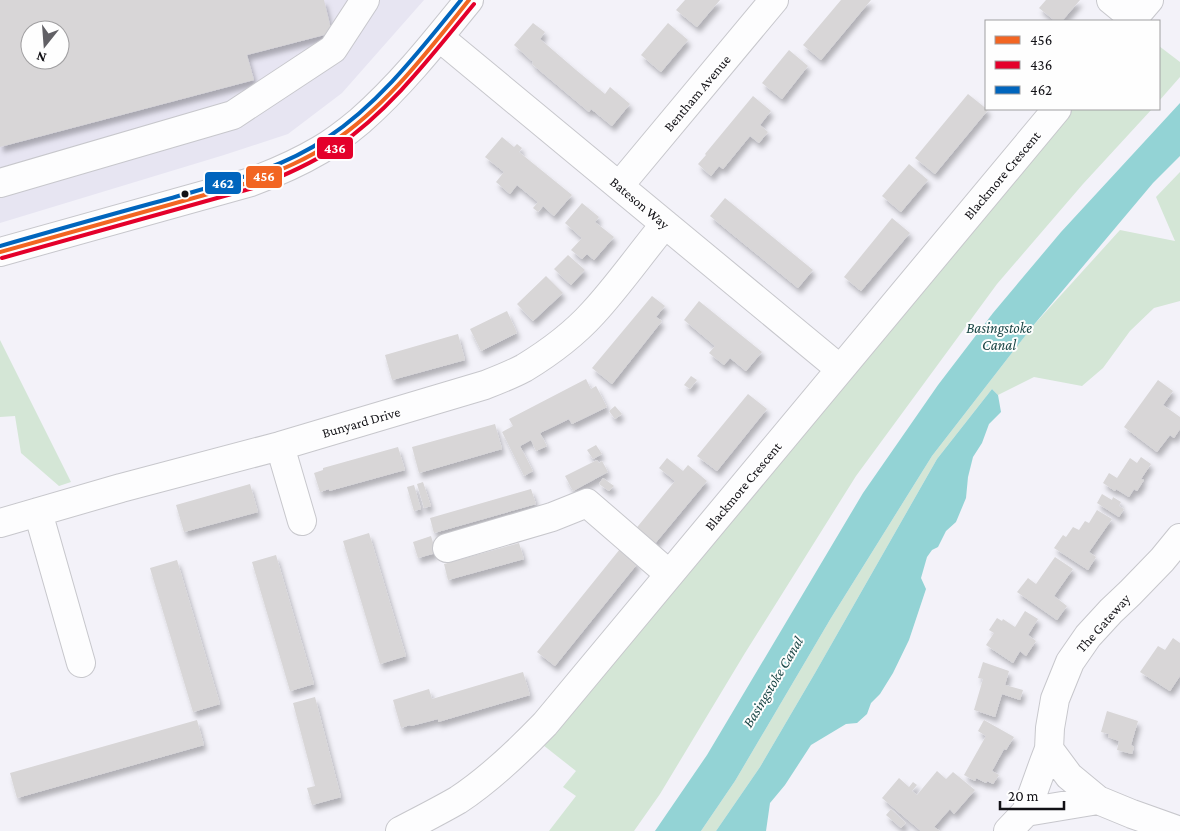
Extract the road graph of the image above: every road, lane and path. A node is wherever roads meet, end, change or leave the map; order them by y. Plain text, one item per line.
1 (365, 0) edge
2 (470, 0) edge
3 (774, 0) edge
4 (1111, 0) edge
5 (1138, 13) edge
6 (439, 37) junction
7 (1056, 110) edge
8 (0, 182) edge
9 (619, 186) junction
10 (665, 224) junction
11 (0, 252) edge
12 (840, 369) junction
13 (280, 446) junction
14 (38, 512) junction
15 (302, 521) dead end
16 (0, 523) edge
17 (1180, 538) edge
18 (447, 548) dead end
19 (669, 574) junction
20 (81, 663) dead end
21 (1049, 749) junction
22 (1098, 800) junction
23 (1017, 822) edge
24 (400, 831) edge
25 (1180, 831) edge

1 - 8 street
2 - 6 street
3 - 9 street, Bentham Avenue
4 - 5 street
6 - 9 street, Bateson Way
6 - 11 street
7 - 12 street, Blackmore Crescent
9 - 10 street, Bateson Way
10 - 12 street, Bateson Way
10 - 13 street, Bunyard Drive
12 - 19 street, Blackmore Crescent
13 - 14 street, Bunyard Drive
13 - 15 street
14 - 16 street, Bunyard Drive
14 - 20 street
17 - 21 street, The Gateway
18 - 19 street
19 - 24 street, Blackmore Crescent
21 - 22 street
21 - 23 street, The Gateway
22 - 23 street
22 - 25 street

